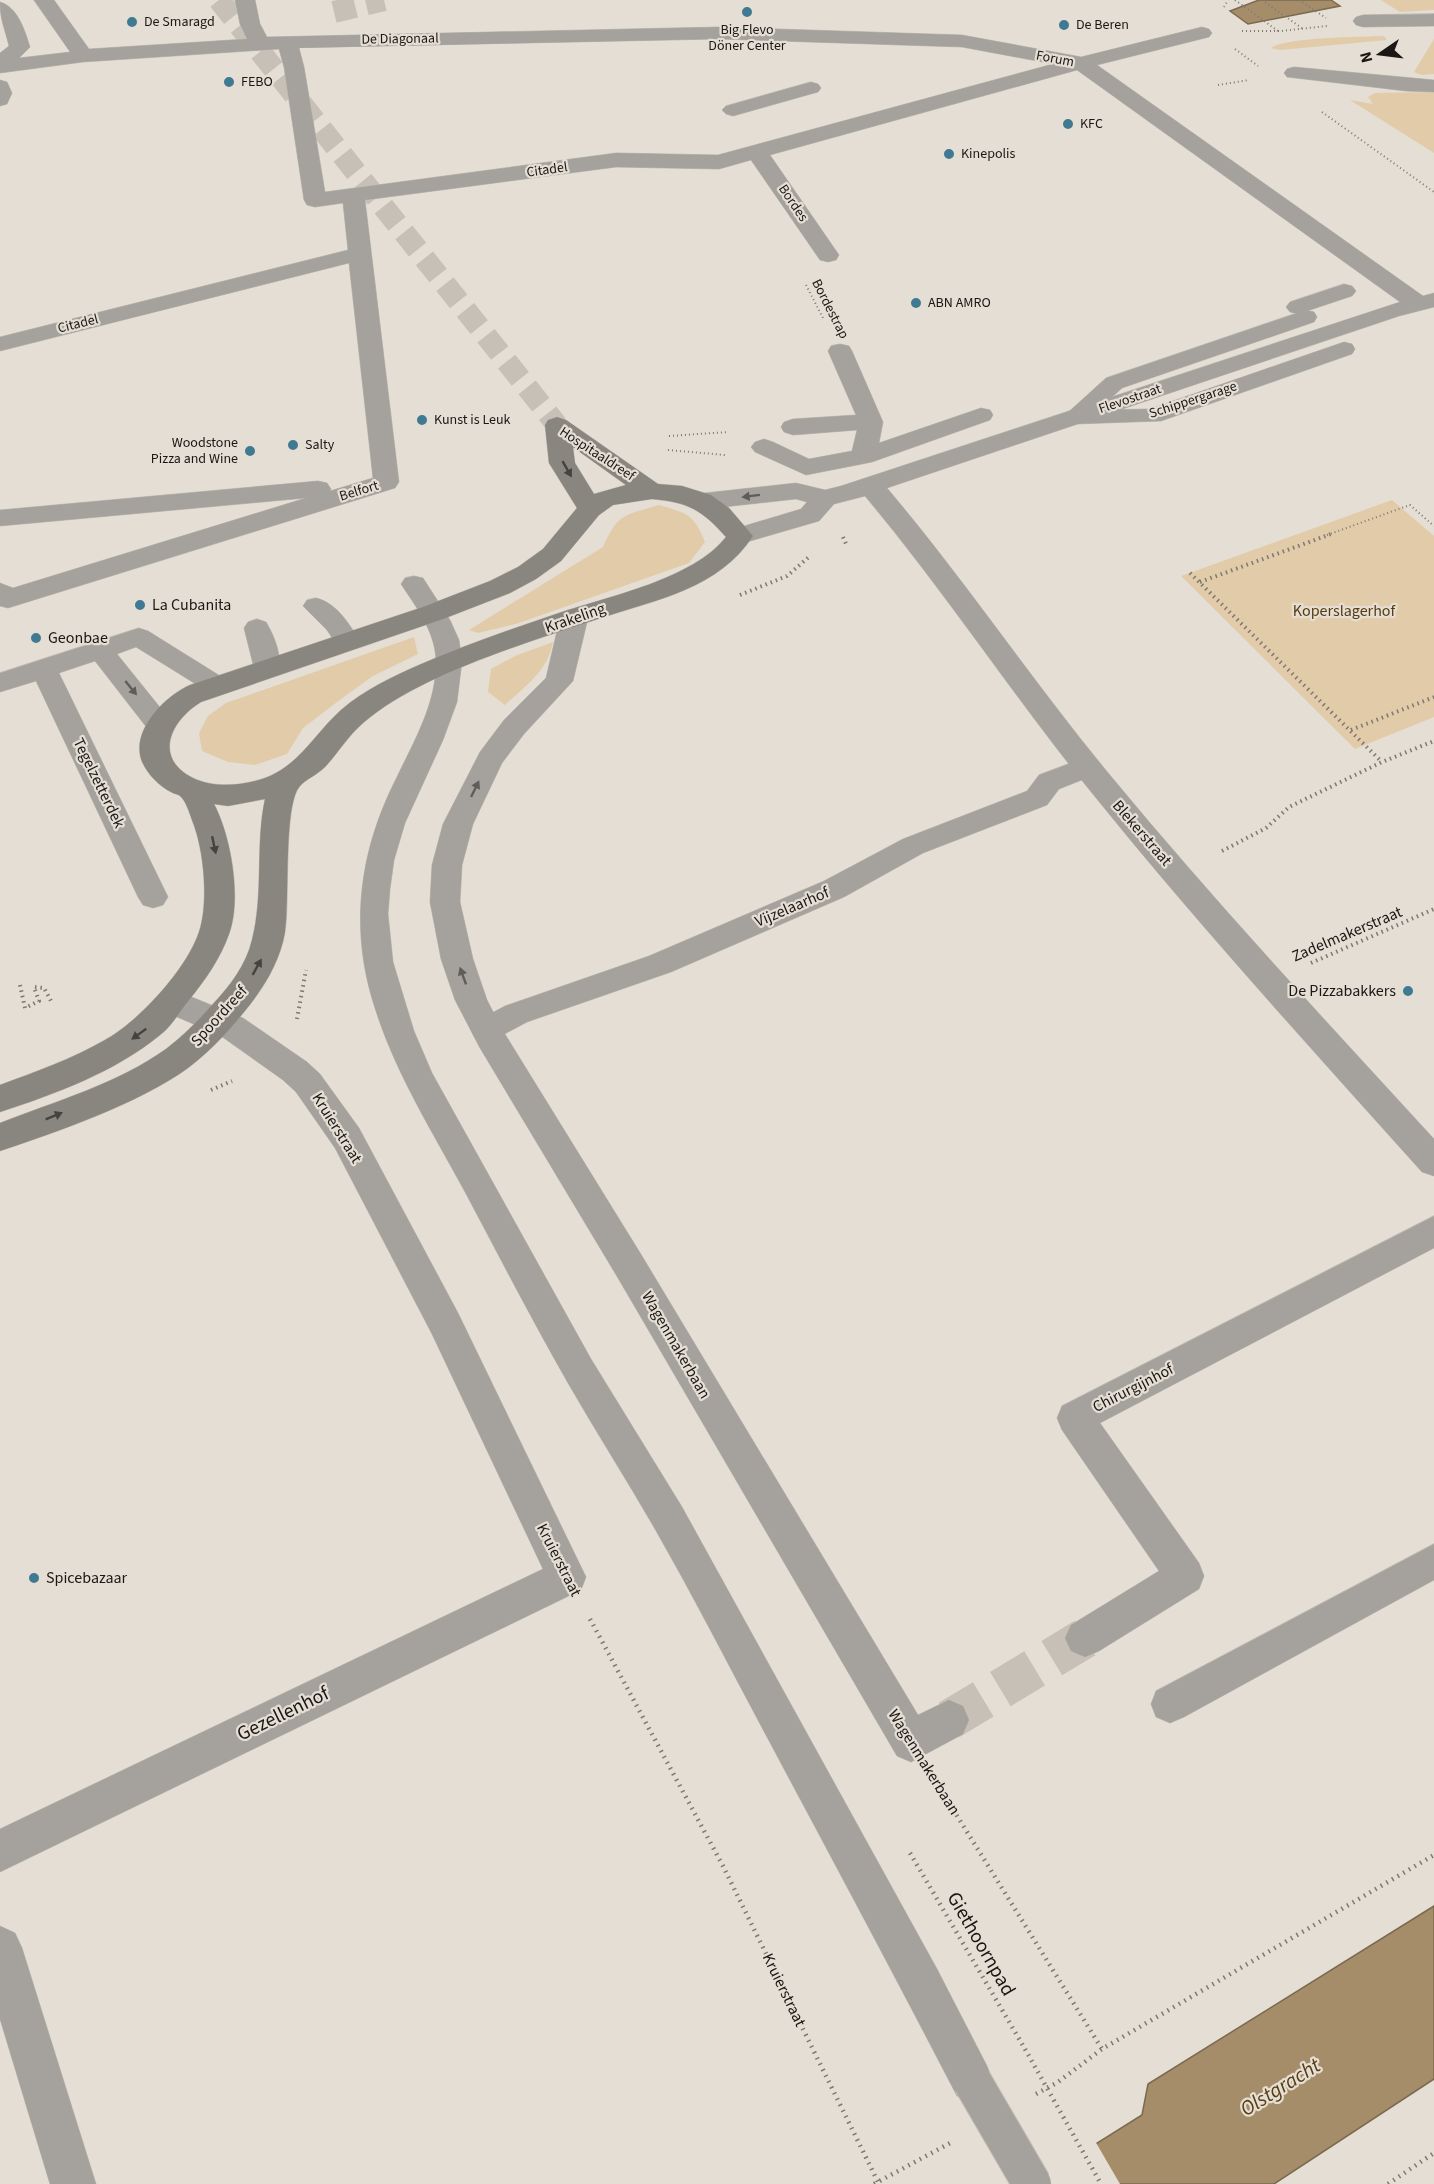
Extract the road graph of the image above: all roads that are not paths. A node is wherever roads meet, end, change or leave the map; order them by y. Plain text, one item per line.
1 (44, 0) edge
2 (245, 0) edge
3 (0, 8) edge
4 (1362, 13) dead end
5 (1434, 20) edge
6 (718, 33) joint
7 (1202, 33) dead end
8 (287, 42) junction
9 (260, 44) junction
10 (83, 56) junction
11 (1081, 63) junction
12 (0, 65) edge
13 (1294, 73) dead end
14 (0, 86) edge
15 (1434, 86) edge
16 (811, 88) dead end
17 (0, 99) edge
18 (733, 110) dead end
19 (749, 154) junction
20 (353, 195) junction
21 (359, 254) junction
22 (828, 255) dead end
23 (1344, 291) dead end
24 (1427, 302) edge
25 (1302, 312) joint
26 (0, 344) edge
27 (1344, 349) dead end
28 (840, 351) road end
29 (981, 415) dead end
30 (1075, 417) junction
31 (870, 422) junction
32 (793, 427) dead end
33 (764, 447) dead end
34 (863, 457) junction
35 (386, 482) junction
36 (871, 486) junction
37 (652, 490) junction
38 (825, 498) junction
39 (705, 501) junction
40 (590, 509) junction
41 (0, 518) edge
42 (740, 536) junction
43 (414, 584) dead end
44 (0, 592) edge
45 (316, 606) dead end
46 (433, 613) junction
47 (574, 618) junction
48 (257, 628) dead end
49 (347, 641) junction
50 (100, 650) junction
51 (449, 662) junction
52 (267, 668) junction
53 (44, 669) junction
54 (0, 683) edge
55 (216, 685) junction
56 (161, 726) junction
57 (1087, 766) junction
58 (286, 781) junction
59 (193, 791) junction
60 (153, 897) dead end
61 (172, 1001) junction
62 (218, 1020) junction
63 (486, 1030) junction
64 (0, 1099) edge
65 (0, 1137) edge
66 (1434, 1162) edge
67 (1434, 1231) edge
68 (1434, 1561) edge
69 (567, 1577) joint
70 (1085, 1638) tunnel mouth
71 (1170, 1704) dead end
72 (949, 1720) tunnel mouth
73 (0, 1851) edge
74 (0, 1948) edge
75 (73, 2184) edge
76 (1032, 2184) edge

1 - 10 street
2 - 9 street
3 - 12 street
4 - 5 street
6 - 8 street, De Diagonaal
6 - 11 street, Forum
7 - 11 street
8 - 9 street, De Diagonaal
8 - 20 street, Citadel
9 - 10 street, De Diagonaal
10 - 12 street, De Diagonaal
11 - 19 street, Forum
11 - 24 street
13 - 15 street
14 - 17 street
16 - 18 street
19 - 20 street, Citadel
19 - 22 street, Bordes
20 - 21 street
21 - 26 street, Citadel
21 - 35 street
23 - 25 street
24 - 30 street, Flevostraat
25 - 30 lane
27 - 30 lane, Schippergarage
28 - 31 street
29 - 34 street
30 - 36 street, Flevostraat
31 - 32 street
31 - 34 street
33 - 34 street
35 - 41 street, Belfort
35 - 44 street, Belfort
36 - 38 street, Flevostraat
36 - 57 street, Blekerstraat
37 - 39 main road
37 - 40 main road
37 -> 40 main road, Hospitaaldreef
38 -> 39 street, Flevostraat
38 - 42 street, Flevostraat
39 - 42 main road
40 - 46 main road
42 - 47 main road, Krakeling
43 - 46 lane
45 - 49 lane
46 - 49 main road
46 - 51 lane
47 - 51 main road, Krakeling
63 -> 47 street, Wagenmakerbaan
48 - 52 lane
49 - 52 main road
50 - 53 lane
50 - 55 lane
50 -> 56 lane
51 - 58 main road, Krakeling
51 - 76 lane, bridge
52 - 55 main road
53 - 54 lane
53 - 60 lane, Tegelzetterdek
55 - 56 main road
56 - 59 main road, Krakeling
57 - 63 lane, Vijzelaarhof
57 - 66 street, Blekerstraat
58 - 59 main road, Krakeling
62 -> 58 main road, Spoordreef
59 -> 61 main road
61 - 62 street, Kruierstraat
61 -> 64 main road
65 -> 62 main road, Spoordreef
62 - 69 street, Kruierstraat
63 - 72 street, Wagenmakerbaan
67 - 70 street, Chirurgijnhof
68 - 71 lane
69 - 73 street, Gezellenhof
74 - 75 street

